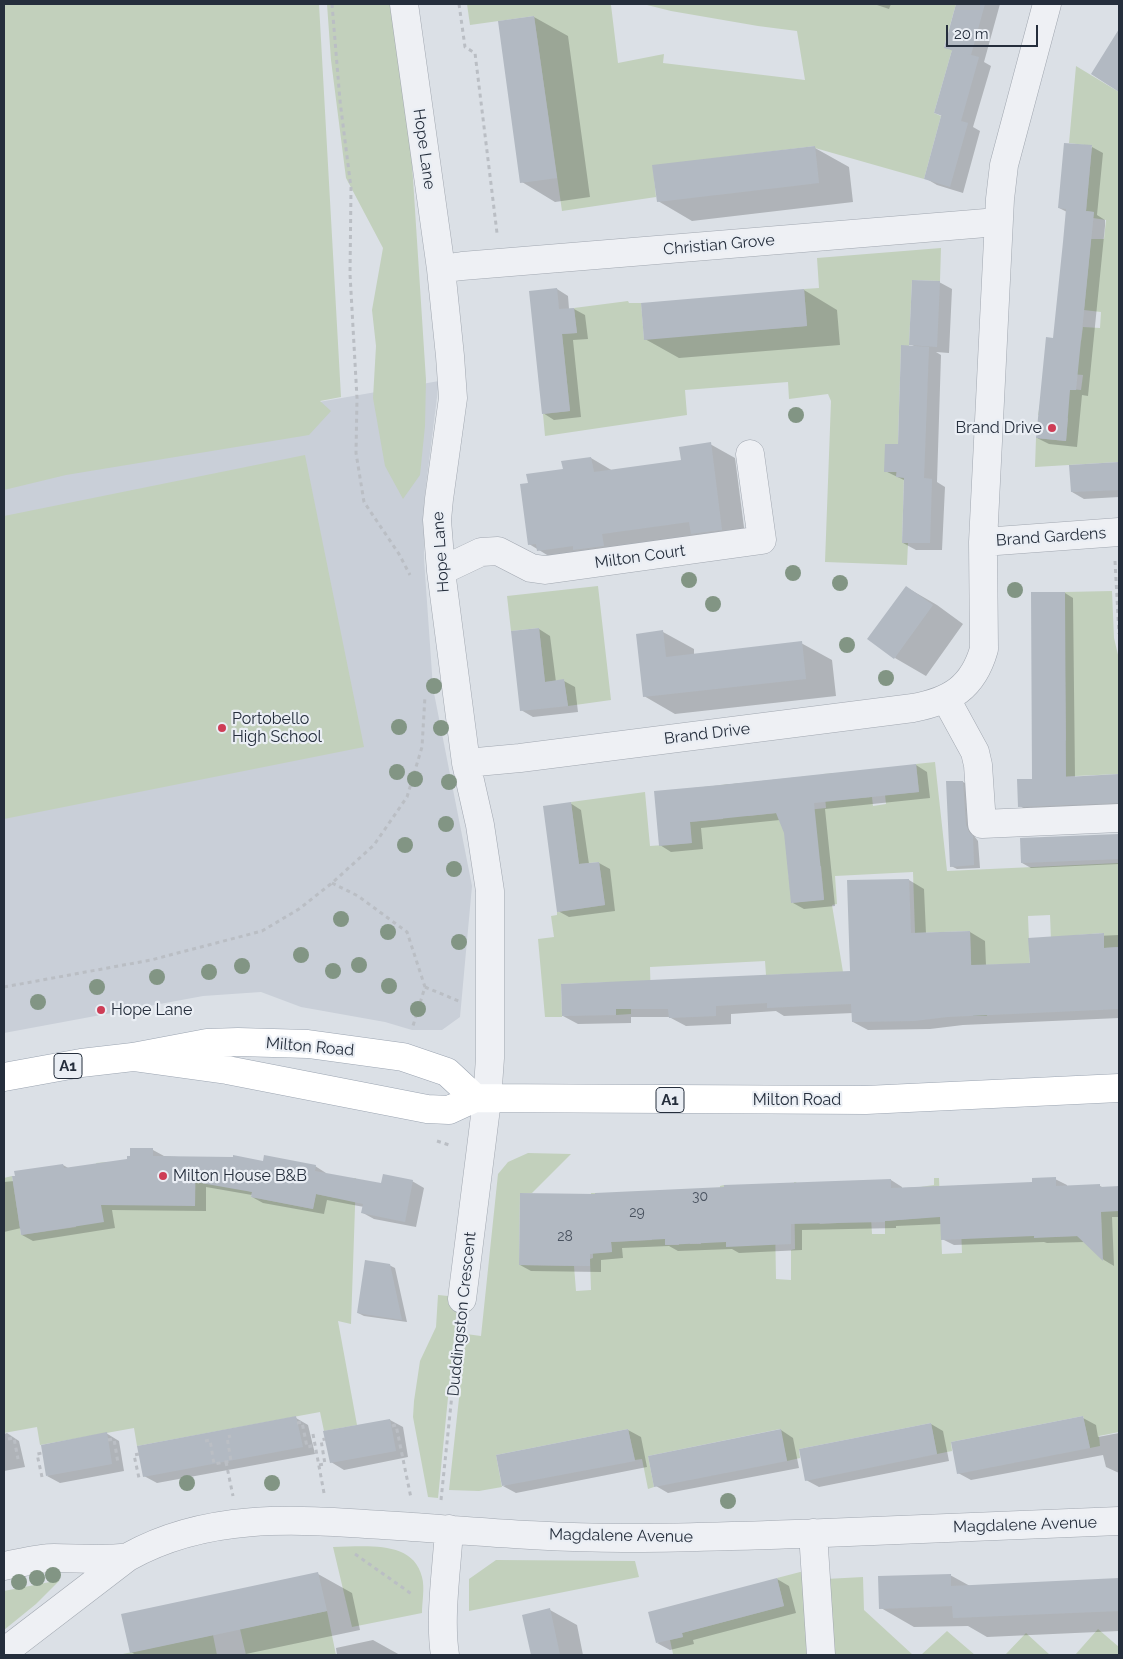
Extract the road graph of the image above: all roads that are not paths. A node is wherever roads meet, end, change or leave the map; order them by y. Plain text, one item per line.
1 (404, 4) edge
2 (1047, 4) edge
3 (998, 222) junction
4 (441, 269) junction
5 (750, 454) dead end
6 (1116, 532) edge
7 (983, 542) junction
8 (441, 571) junction
9 (946, 699) junction
10 (466, 763) junction
11 (1119, 818) edge
12 (133, 1057) junction
13 (4, 1077) edge
14 (1119, 1088) edge
15 (481, 1099) junction
16 (462, 1299) road end
17 (1119, 1521) edge
18 (444, 1529) junction
19 (813, 1533) junction
20 (128, 1557) junction
21 (4, 1566) edge
22 (4, 1652) edge
23 (445, 1655) edge
24 (821, 1655) edge

1 - 4 street, Hope Lane
2 - 3 street, Brand Drive
3 - 4 street, Christian Grove
3 - 7 street, Brand Drive
4 - 8 street, Hope Lane
5 - 8 street, Milton Court
6 - 7 street, Brand Gardens
7 - 9 street, Brand Drive
8 - 10 street, Hope Lane
9 - 10 street, Brand Drive
9 - 11 street
10 - 15 street, Hope Lane
12 - 13 main road, Milton Road / A1
12 - 15 main road, Milton Road / A1
12 - 15 main road, Milton Road / A1
14 - 15 main road, Milton Road / A1
15 - 16 street, Duddingston Crescent
17 - 19 street, Magdalene Avenue
18 - 19 street, Magdalene Avenue
18 - 20 street, Magdalene Avenue
18 - 23 street
19 - 24 street
20 - 21 street, Magdalene Avenue
20 - 22 street, Magdalene Avenue

